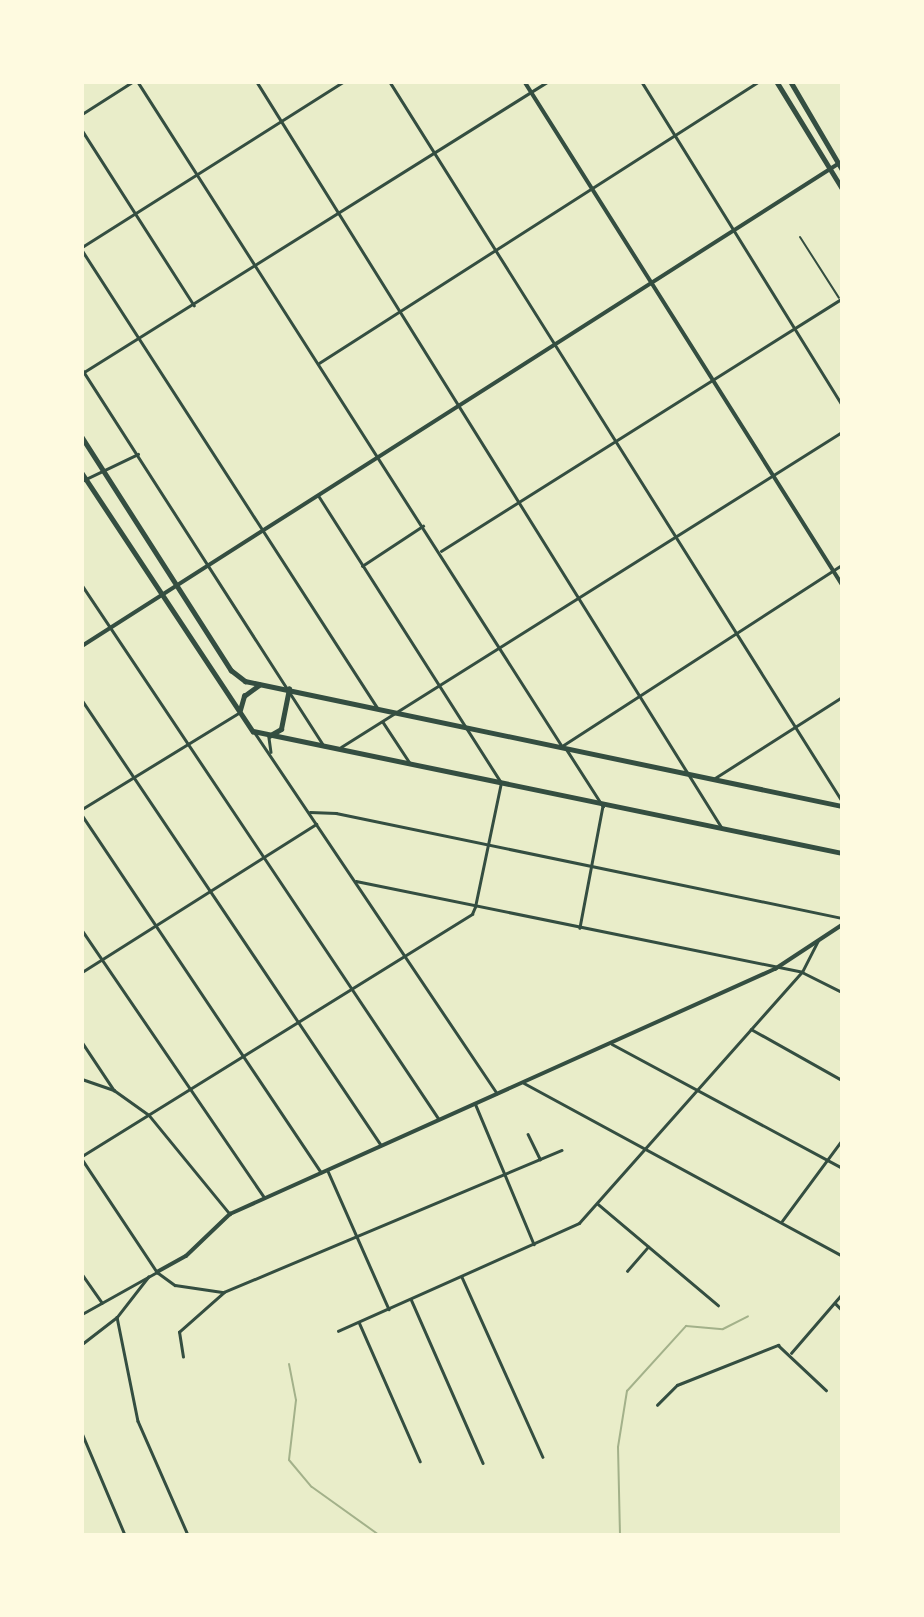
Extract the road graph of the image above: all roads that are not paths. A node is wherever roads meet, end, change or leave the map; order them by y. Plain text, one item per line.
1 (132, 82) edge
2 (138, 82) edge
3 (257, 82) edge
4 (343, 82) edge
5 (390, 82) edge
6 (525, 82) edge
7 (547, 82) edge
8 (642, 82) edge
9 (758, 82) edge
10 (778, 82) edge
11 (791, 82) edge
12 (531, 92) junction
13 (82, 114) edge
14 (281, 121) junction
15 (82, 130) edge
16 (675, 136) junction
17 (435, 154) junction
18 (841, 165) edge
19 (830, 170) junction
20 (197, 173) junction
21 (592, 188) junction
22 (842, 188) edge
23 (136, 213) junction
24 (341, 214) junction
25 (736, 233) junction
26 (800, 237) dead end
27 (82, 248) edge
28 (495, 250) junction
29 (256, 266) junction
30 (653, 285) junction
31 (841, 298) edge
32 (194, 305) junction
33 (401, 310) junction
34 (795, 328) junction
35 (139, 338) junction
36 (554, 345) junction
37 (319, 363) junction
38 (83, 370) edge
39 (712, 379) junction
40 (842, 404) edge
41 (461, 407) junction
42 (842, 432) edge
43 (82, 437) edge
44 (617, 441) junction
45 (138, 454) junction
46 (382, 457) junction
47 (82, 472) edge
48 (106, 473) junction
49 (772, 475) junction
50 (84, 480) edge
51 (318, 497) junction
52 (519, 500) junction
53 (424, 526) junction
54 (263, 532) junction
55 (676, 536) junction
56 (441, 551) junction
57 (210, 565) junction
58 (842, 565) edge
59 (362, 566) junction
60 (834, 571) junction
61 (842, 584) edge
62 (82, 585) edge
63 (179, 586) junction
64 (166, 596) junction
65 (580, 596) junction
66 (111, 628) junction
67 (736, 632) junction
68 (82, 646) edge
69 (502, 646) junction
70 (260, 685) junction
71 (438, 686) junction
72 (289, 689) junction
73 (639, 693) junction
74 (842, 697) edge
75 (82, 700) edge
76 (377, 707) junction
77 (240, 712) junction
78 (397, 712) junction
79 (383, 722) junction
80 (464, 727) junction
81 (796, 727) junction
82 (253, 731) junction
83 (268, 736) junction
84 (188, 743) junction
85 (324, 746) junction
86 (562, 746) junction
87 (339, 749) junction
88 (271, 751) junction
89 (410, 763) junction
90 (692, 774) junction
91 (134, 777) junction
92 (715, 778) junction
93 (501, 783) junction
94 (842, 801) edge
95 (603, 806) junction
96 (842, 806) edge
97 (82, 809) edge
98 (310, 813) junction
99 (82, 815) edge
100 (317, 824) junction
101 (723, 829) junction
102 (487, 844) junction
103 (842, 853) edge
104 (264, 858) junction
105 (593, 866) junction
106 (356, 881) junction
107 (211, 892) junction
108 (475, 907) junction
109 (842, 918) edge
110 (156, 925) junction
111 (842, 925) edge
112 (580, 928) junction
113 (82, 930) edge
114 (817, 943) junction
115 (405, 955) junction
116 (102, 960) junction
117 (775, 969) junction
118 (82, 972) edge
119 (802, 972) junction
120 (353, 988) junction
121 (842, 992) edge
122 (298, 1022) junction
123 (751, 1030) junction
124 (82, 1042) edge
125 (612, 1044) junction
126 (245, 1055) junction
127 (82, 1079) edge
128 (842, 1080) edge
129 (524, 1083) junction
130 (697, 1088) junction
131 (189, 1089) junction
132 (114, 1090) junction
133 (498, 1094) junction
134 (475, 1103) junction
135 (149, 1115) junction
136 (439, 1119) junction
137 (528, 1134) dead end
138 (842, 1140) edge
139 (381, 1145) junction
140 (646, 1149) junction
141 (561, 1150) dead end
142 (82, 1158) edge
143 (540, 1159) junction
144 (827, 1160) junction
145 (842, 1168) edge
146 (327, 1169) junction
147 (321, 1172) junction
148 (506, 1174) junction
149 (264, 1198) junction
150 (598, 1204) junction
151 (230, 1214) junction
152 (782, 1222) junction
153 (358, 1236) junction
154 (534, 1244) junction
155 (649, 1246) junction
156 (842, 1256) edge
157 (627, 1271) dead end
158 (157, 1272) junction
159 (82, 1274) edge
160 (148, 1277) junction
161 (462, 1277) junction
162 (224, 1292) junction
163 (842, 1294) edge
164 (411, 1299) junction
165 (102, 1303) junction
166 (835, 1303) junction
167 (718, 1306) dead end
168 (389, 1309) junction
169 (842, 1310) edge
170 (82, 1314) edge
171 (117, 1317) junction
172 (359, 1322) junction
173 (338, 1331) dead end
174 (82, 1345) edge
175 (791, 1353) junction
176 (183, 1357) dead end
177 (826, 1390) dead end
178 (657, 1405) dead end
179 (82, 1433) edge
180 (542, 1457) dead end
181 (420, 1461) dead end
182 (483, 1463) dead end
183 (125, 1535) edge
184 (188, 1535) edge

1 - 13 street
2 - 20 street
3 - 14 street
4 - 14 street
5 - 17 street
6 - 12 street
7 - 12 street
8 - 16 street
9 - 16 street
10 - 19 main road
11 - 18 main road
12 - 17 street
12 - 21 street
14 - 20 street
14 - 24 street
15 - 23 street
16 - 21 street
16 - 25 street
17 - 24 street
17 - 28 street
18 - 19 street
19 - 22 main road
19 - 25 street
20 - 23 street
20 - 29 street
21 - 28 street
21 - 30 street
23 - 27 street
23 - 32 street
24 - 29 street
24 - 33 street
25 - 30 street
25 - 34 street
26 - 31 lane
27 - 35 street
28 - 33 street
28 - 36 street
29 - 32 street
29 - 37 street
30 - 36 street
30 - 39 street
31 - 34 street
32 - 35 street
33 - 37 street
33 - 41 street
34 - 39 street
34 - 40 street
35 - 38 street
35 - 54 street
36 - 41 street
36 - 44 street
37 - 46 street
38 - 45 street
39 - 44 street
39 - 49 street
41 - 46 street
41 - 52 street
42 - 49 street
43 - 48 main road
44 - 52 street
44 - 55 street
45 - 48 street
45 - 57 street
46 - 51 street
46 - 53 street
47 - 50 main road
48 - 50 street
48 - 63 main road
49 - 55 street
49 - 60 street
50 - 64 main road
51 - 54 street
51 - 59 street
52 - 56 street
52 - 65 street
53 - 56 street
53 - 59 street
54 - 57 street
54 - 76 street
55 - 65 street
55 - 67 street
56 - 69 street
57 - 63 street
57 - 72 street
58 - 60 street
59 - 71 street
60 - 61 street
60 - 67 street
62 - 66 street
63 - 64 street
63 - 70 main road
64 - 66 street
64 - 77 main road
65 - 69 street
65 - 73 street
66 - 68 street
66 - 84 street
67 - 73 street
67 - 81 street
69 - 71 street
69 - 86 street
70 - 72 main road
70 - 77 main road
71 - 78 street
71 - 80 street
72 - 76 main road
72 - 83 main road
72 - 85 street
73 - 86 street
73 - 90 street
74 - 81 street
75 - 91 street
76 - 78 main road
77 - 82 main road
77 - 84 street
78 - 79 street
78 - 80 main road
79 - 87 street
79 - 89 street
80 - 86 main road
80 - 93 street
81 - 92 street
81 - 94 street
82 - 83 main road
82 - 88 street
83 - 85 main road
83 - 88 street
84 - 91 street
84 - 104 street
85 - 87 main road
86 - 90 main road
86 - 95 street
87 - 89 main road
88 - 98 street
89 - 93 main road
90 - 92 main road
90 - 101 street
91 - 97 street
91 - 107 street
92 - 96 main road
93 - 95 main road
93 - 102 street
95 - 101 main road
95 - 105 street
98 - 100 street
98 - 102 street
99 - 110 street
100 - 104 street
100 - 106 street
101 - 103 main road
102 - 105 street
102 - 108 street
104 - 107 street
104 - 120 street
105 - 109 street
105 - 112 street
106 - 108 street
106 - 115 street
107 - 110 street
107 - 122 street
108 - 112 street
108 - 115 street
110 - 116 street
110 - 126 street
111 - 114 street
112 - 117 street
113 - 116 street
114 - 117 street
114 - 119 street
115 - 120 street
115 - 133 street
116 - 118 street
116 - 131 street
117 - 119 street
117 - 125 street
119 - 121 street
119 - 123 street
120 - 122 street
120 - 136 street
122 - 126 street
122 - 139 street
123 - 128 street
123 - 130 street
124 - 132 street
125 - 129 street
125 - 130 street
126 - 131 street
126 - 147 street
127 - 132 street
129 - 133 street
129 - 140 street
130 - 140 street
130 - 144 street
131 - 135 street
131 - 149 street
132 - 135 street
133 - 134 street
134 - 136 street
134 - 148 street
135 - 142 street
135 - 151 street
136 - 139 street
137 - 143 street
138 - 144 street
139 - 146 street
140 - 150 street
140 - 152 street
141 - 143 street
142 - 158 street
143 - 148 street
144 - 145 street
144 - 152 street
146 - 147 street
146 - 153 street
147 - 149 street
148 - 153 street
148 - 154 street
149 - 151 street
150 - 154 street
150 - 155 street
151 - 158 street
152 - 156 street
153 - 162 street
153 - 168 street
154 - 161 street
155 - 157 street
155 - 167 street
158 - 160 street
158 - 162 street
159 - 165 street
160 - 165 street
160 - 171 street
161 - 164 street
161 - 180 street
162 - 176 street
163 - 166 street
164 - 168 street
164 - 182 street
165 - 170 street
166 - 169 street
166 - 175 street
168 - 172 street
171 - 174 street
171 - 184 street
172 - 173 street
172 - 181 street
175 - 177 street
175 - 178 street
179 - 183 street

